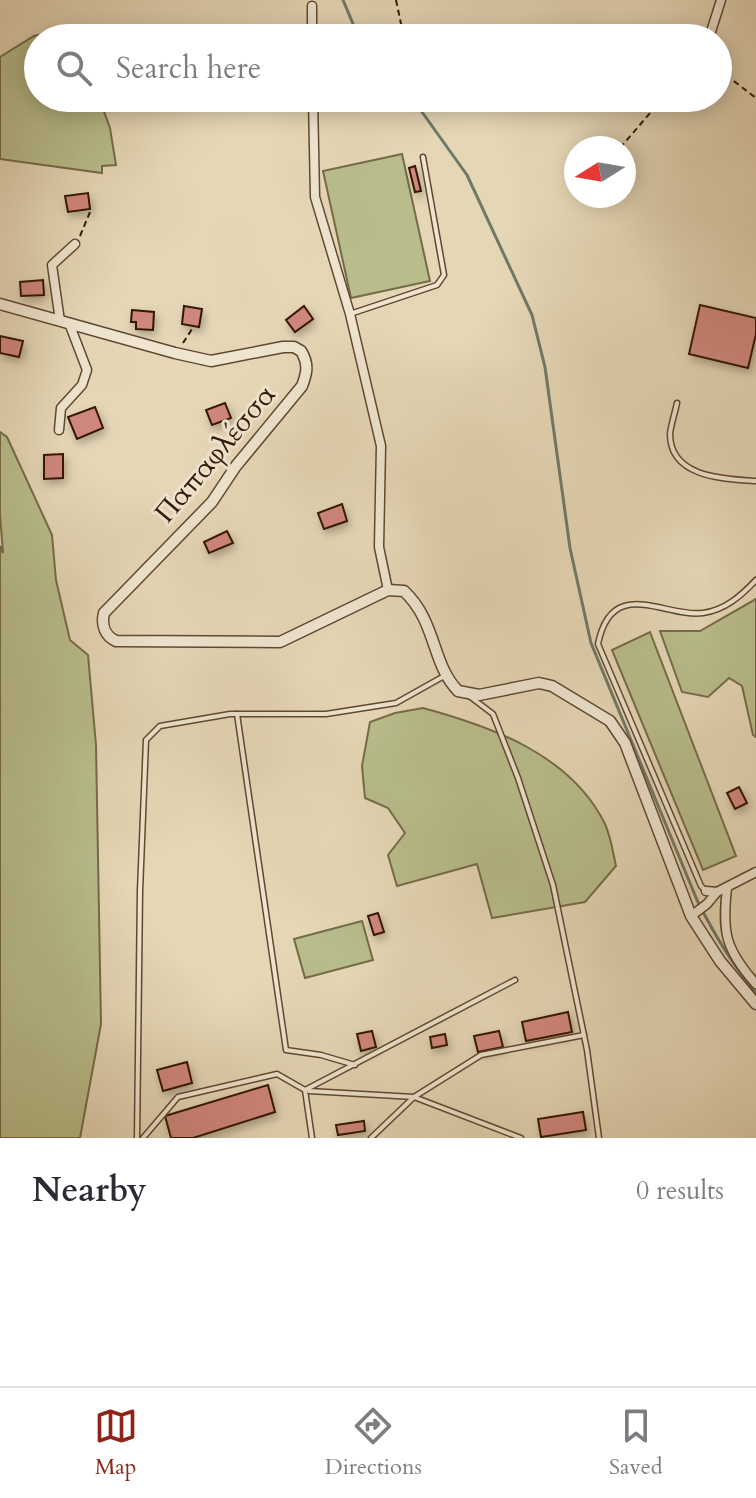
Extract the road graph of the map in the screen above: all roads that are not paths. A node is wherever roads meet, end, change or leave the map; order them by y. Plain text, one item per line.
1 (721, 0) edge
2 (312, 6) dead end
3 (312, 24) edge
4 (713, 24) edge
5 (313, 112) edge
6 (423, 157) dead end
7 (75, 244) road end
8 (0, 304) edge
9 (350, 314) junction
10 (65, 322) junction
11 (677, 403) dead end
12 (59, 430) dead end
13 (756, 481) edge
14 (756, 580) edge
15 (388, 590) junction
16 (446, 675) junction
17 (467, 694) junction
18 (237, 714) junction
19 (756, 872) edge
20 (727, 888) junction
21 (706, 891) joint
22 (717, 892) junction
23 (694, 914) junction
24 (515, 980) dead end
25 (756, 984) edge
26 (756, 1004) edge
27 (584, 1035) junction
28 (355, 1065) junction
29 (305, 1090) junction
30 (414, 1097) junction
31 (523, 1137) edge
32 (137, 1138) edge
33 (143, 1138) edge
34 (312, 1138) edge
35 (371, 1138) edge
36 (599, 1138) edge

1 - 4 street
2 - 3 street
5 - 9 street
6 - 9 lane
7 - 10 street
8 - 10 street, Παπαφλέσσα
9 - 15 street
10 - 12 street
10 - 15 street, Παπαφλέσσα
11 - 13 lane
14 - 21 lane
15 - 16 street
16 - 17 street
16 - 18 lane
17 - 23 street
17 - 27 lane
18 - 28 lane
18 - 32 lane
19 - 20 street
20 - 22 street
20 - 25 street
21 - 22 street
22 - 23 street
23 - 26 street
24 - 28 lane
27 - 30 lane
27 - 36 lane
28 - 29 lane
29 - 30 lane
29 - 33 lane
29 - 34 lane
30 - 31 lane
30 - 35 lane

